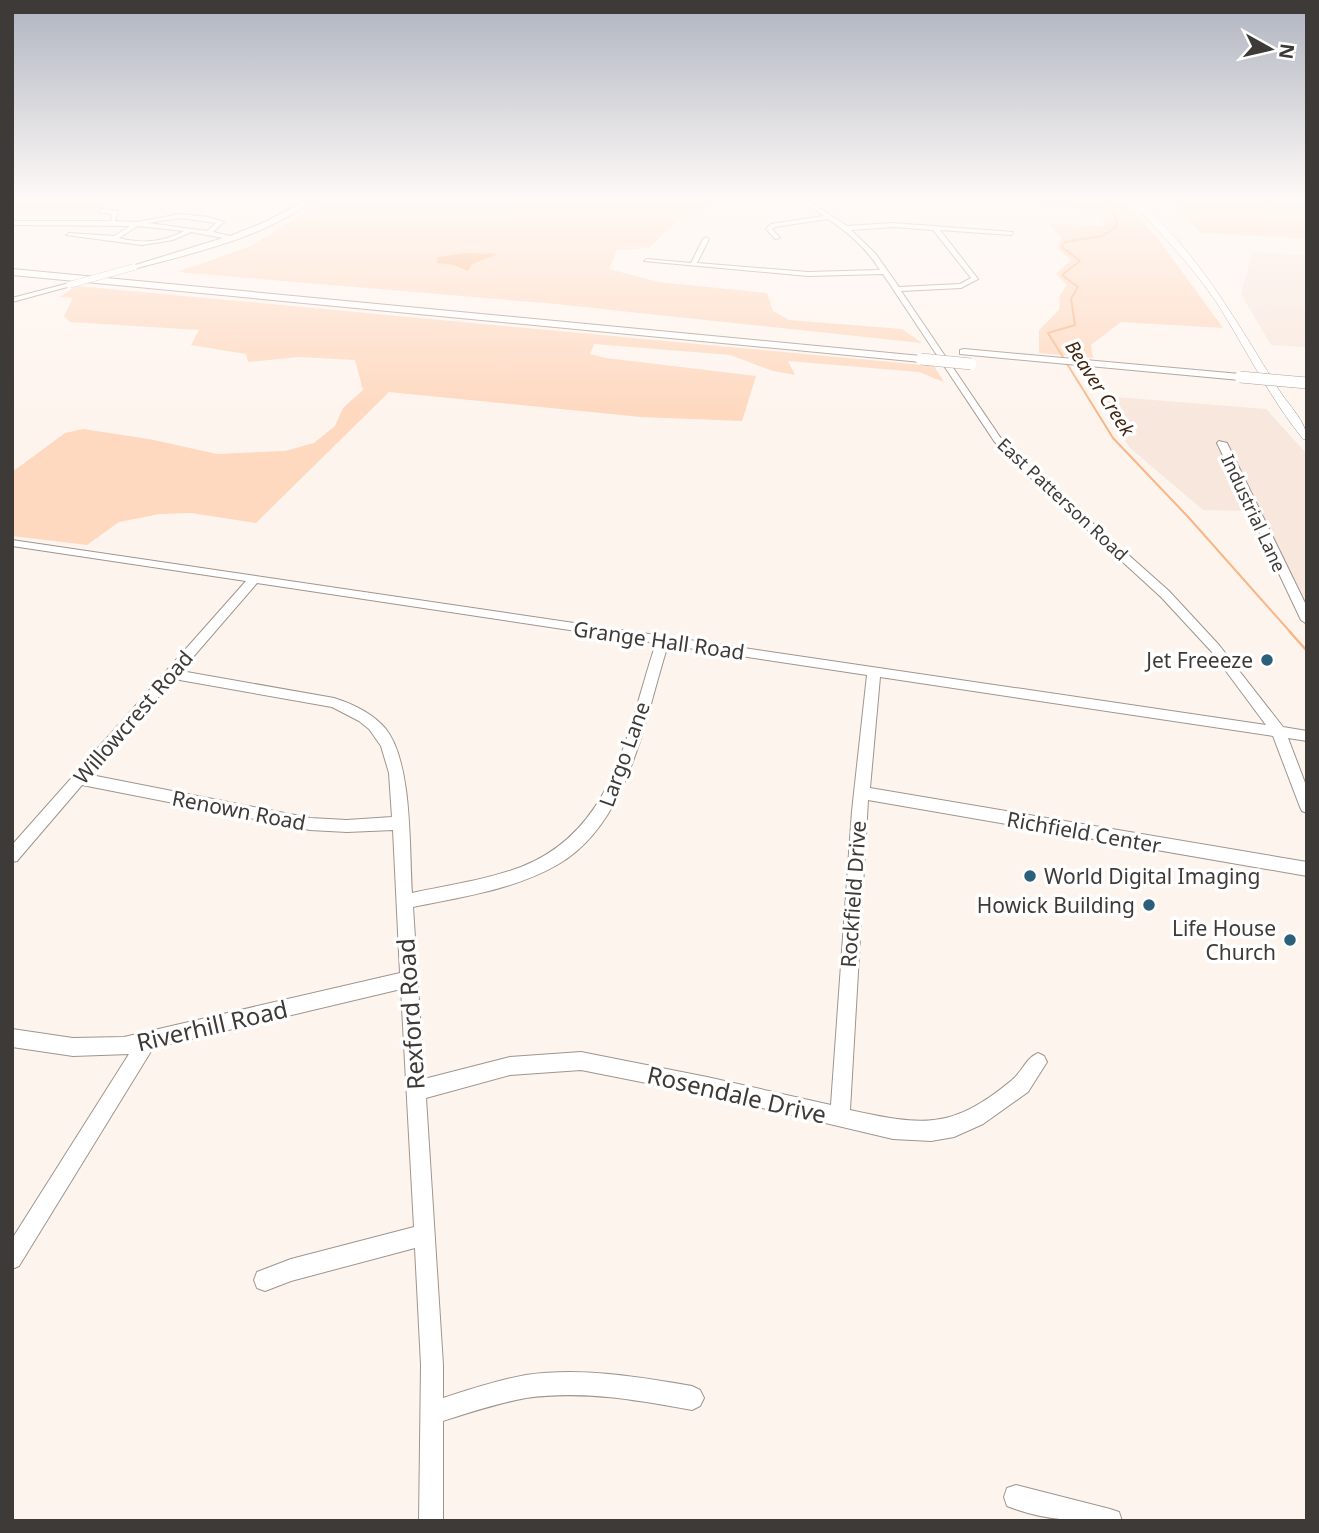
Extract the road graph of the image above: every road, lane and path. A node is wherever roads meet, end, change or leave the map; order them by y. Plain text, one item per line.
1 (885, 272) edge
2 (18, 273) edge
3 (114, 273) edge
4 (117, 273) edge
5 (789, 273) edge
6 (864, 273) edge
7 (970, 273) edge
8 (1199, 273) edge
9 (1208, 273) edge
10 (897, 289) junction
11 (12, 300) edge
12 (920, 353) junction
13 (1307, 383) edge
14 (1307, 395) edge
15 (1307, 422) edge
16 (1307, 437) edge
17 (1222, 443) dead end
18 (12, 543) edge
19 (254, 579) junction
20 (1307, 620) edge
21 (663, 640) junction
22 (874, 672) junction
23 (171, 674) junction
24 (1278, 731) junction
25 (1307, 736) edge
26 (80, 779) junction
27 (862, 793) junction
28 (1307, 807) edge
29 (400, 822) junction
30 (12, 856) edge
31 (1307, 869) edge
32 (403, 902) junction
33 (409, 979) junction
34 (12, 1038) edge
35 (146, 1042) junction
36 (1038, 1062) dead end
37 (415, 1091) junction
38 (839, 1118) junction
39 (424, 1235) junction
40 (12, 1259) edge
41 (265, 1280) dead end
42 (692, 1398) dead end
43 (433, 1413) junction
44 (1016, 1497) dead end
45 (431, 1521) edge
46 (1110, 1521) edge

1 - 10 street, East Patterson Road
2 - 12 highway
3 - 11 street, bridge
4 - 12 highway
5 - 6 street
7 - 10 street
8 - 16 main road
9 - 15 main road
10 - 24 street, East Patterson Road
12 - 13 highway, bridge
12 - 14 highway, bridge
17 - 20 street, Industrial Lane
18 - 19 street, Grange Hall Road
19 - 21 street, Grange Hall Road
19 - 23 street, Willowcrest Road
21 - 22 street, Grange Hall Road
21 - 32 street, Largo Lane
22 - 24 street, Grange Hall Road
22 - 27 street, Rockfield Drive
23 - 26 street, Willowcrest Road
23 - 29 street, Rexford Road
24 - 25 street, Grange Hall Road
24 - 28 street, East Patterson Road
26 - 29 street, Renown Road
26 - 30 street, Willowcrest Road
27 - 31 street, Richfield Center
27 - 38 street, Rockfield Drive
29 - 32 street, Rexford Road
32 - 33 street, Rexford Road
33 - 35 street, Riverhill Road
33 - 37 street, Rexford Road
34 - 35 street, Riverhill Road
35 - 40 street
36 - 38 street, Rosendale Drive
37 - 38 street, Rosendale Drive
37 - 39 street, Rexford Road
39 - 41 street
39 - 43 street, Rexford Road
42 - 43 street
43 - 45 street, Rexford Road
44 - 46 street

